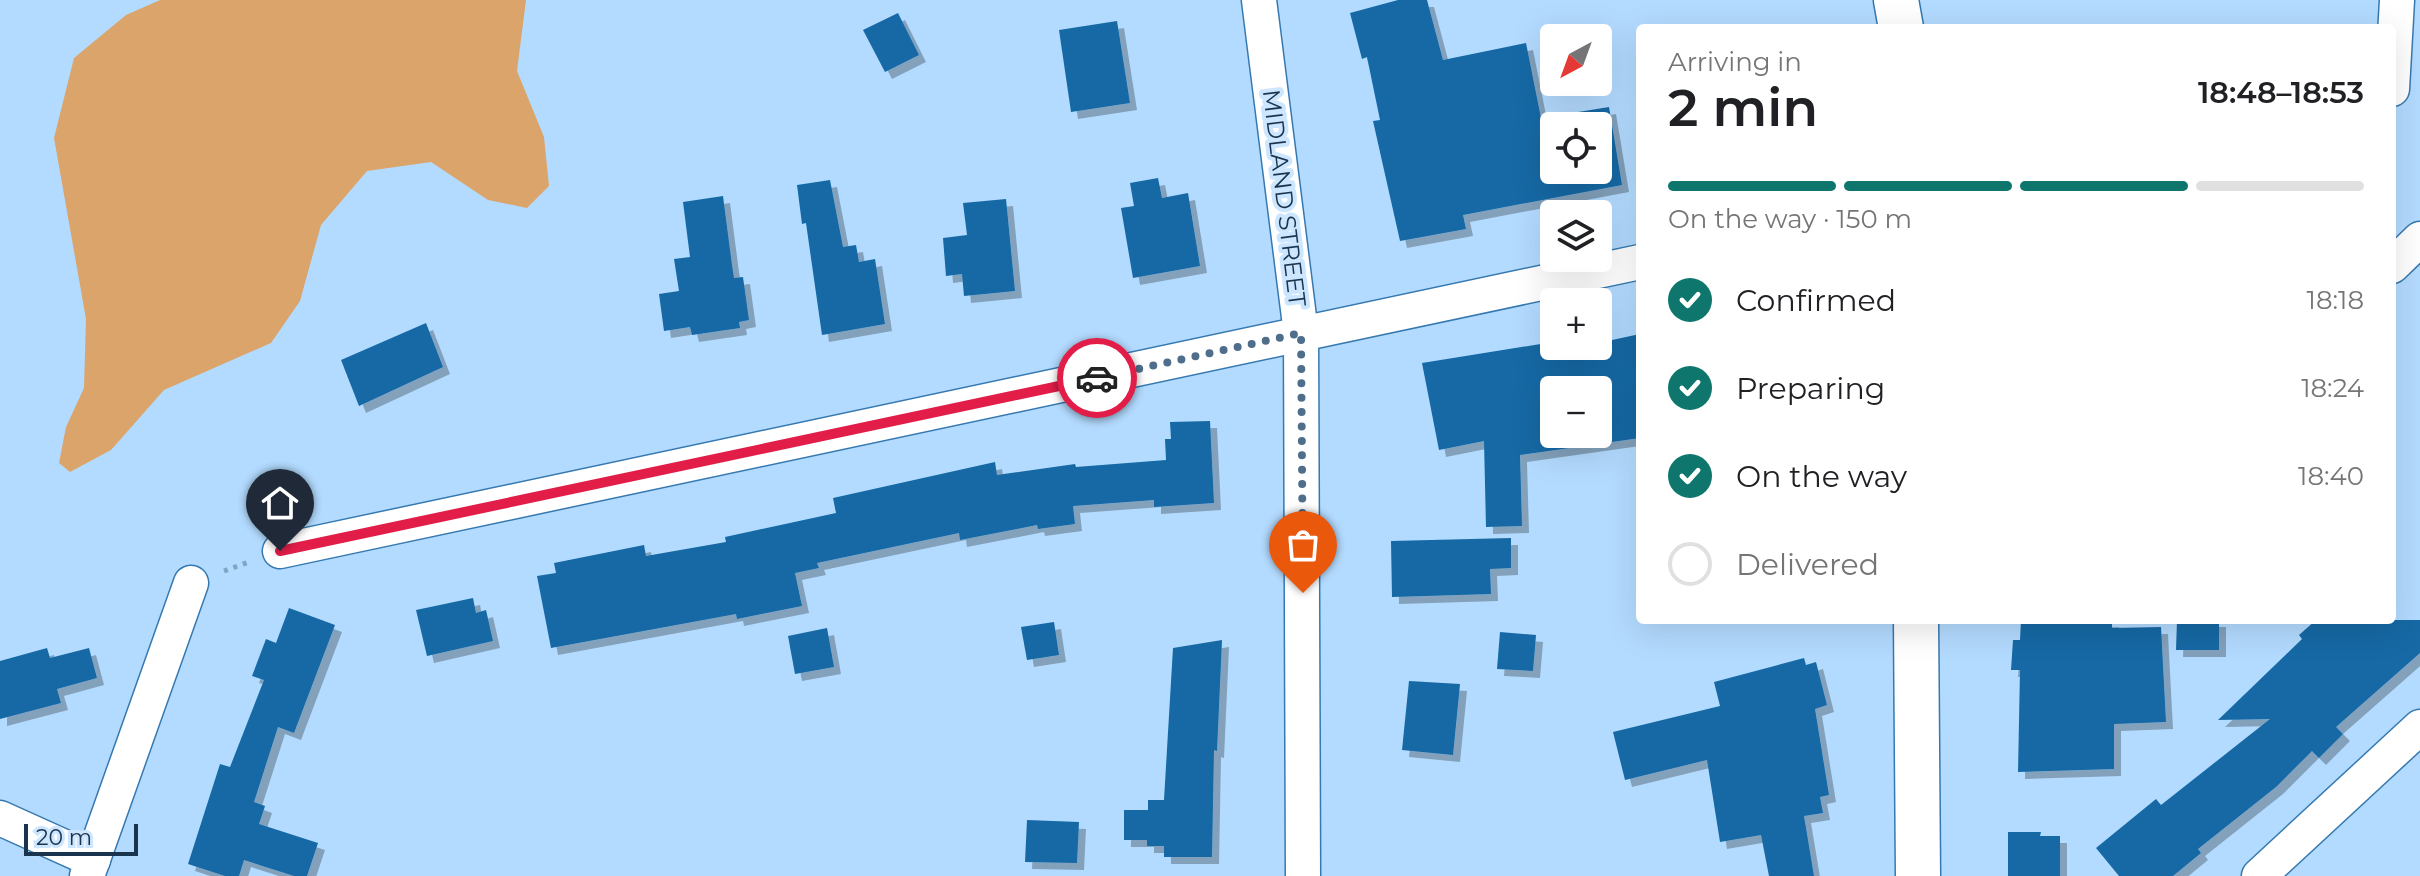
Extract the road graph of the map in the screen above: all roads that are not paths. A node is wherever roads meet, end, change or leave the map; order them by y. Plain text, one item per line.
1 (1259, 0) edge
2 (1896, 0) edge
3 (2397, 0) edge
4 (1900, 24) edge
5 (2396, 24) edge
6 (2420, 239) edge
7 (2396, 262) edge
8 (1636, 263) edge
9 (1301, 333) junction
10 (280, 551) road end
11 (191, 583) road end
12 (1916, 624) edge
13 (2420, 727) edge
14 (0, 818) edge
15 (90, 868) edge
16 (1303, 876) edge
17 (1918, 876) edge
18 (2259, 876) edge

1 - 9 street, MIDLAND STREET
2 - 4 main road
3 - 5 street
6 - 7 street
8 - 9 street
9 - 10 street
9 - 16 street, MIDLAND STREET
11 - 15 street
12 - 17 main road
13 - 18 street
14 - 15 street

